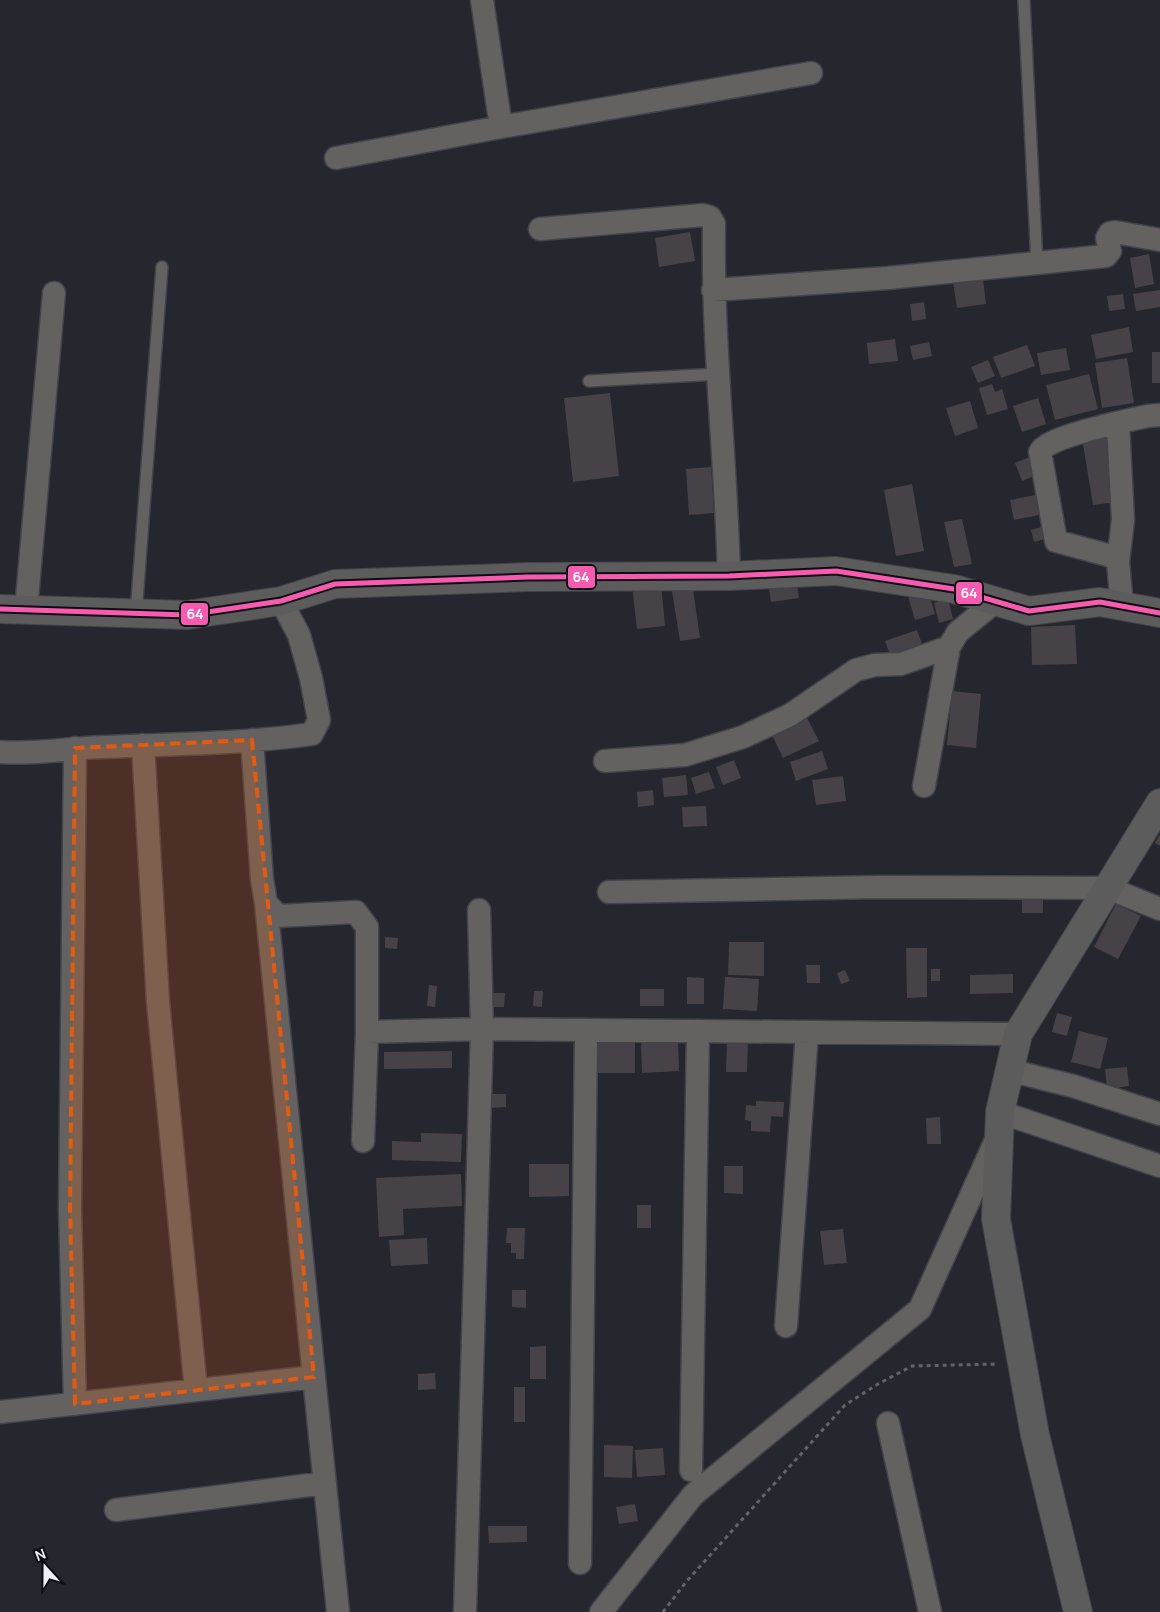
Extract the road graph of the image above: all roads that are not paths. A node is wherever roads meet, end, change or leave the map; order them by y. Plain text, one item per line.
1 (482, 0) edge
2 (1024, 1) edge
3 (811, 73) dead end
4 (501, 127) junction
5 (336, 158) dead end
6 (540, 229) dead end
7 (1160, 240) edge
8 (1037, 264) junction
9 (162, 267) dead end
10 (713, 290) junction
11 (54, 293) dead end
12 (719, 374) junction
13 (589, 381) dead end
14 (1160, 415) edge
15 (1118, 424) junction
16 (1118, 562) junction
17 (729, 576) junction
18 (281, 601) junction
19 (996, 601) junction
20 (1122, 606) junction
21 (13, 610) edge
22 (1160, 613) edge
23 (136, 614) junction
24 (949, 647) junction
25 (252, 740) junction
26 (143, 745) junction
27 (75, 748) junction
28 (0, 752) edge
29 (605, 761) dead end
30 (924, 786) dead end
31 (1160, 803) edge
32 (1108, 888) junction
33 (609, 892) dead end
34 (266, 902) junction
35 (1160, 909) edge
36 (479, 910) dead end
37 (482, 1029) junction
38 (586, 1030) junction
39 (698, 1031) junction
40 (367, 1032) junction
41 (807, 1032) junction
42 (1018, 1034) junction
43 (1008, 1070) junction
44 (1160, 1114) edge
45 (999, 1123) junction
46 (363, 1141) dead end
47 (1160, 1166) edge
48 (786, 1326) dead end
49 (314, 1377) junction
50 (196, 1390) junction
51 (75, 1404) junction
52 (0, 1412) edge
53 (888, 1423) dead end
54 (691, 1470) dead end
55 (324, 1483) junction
56 (116, 1510) dead end
57 (580, 1563) dead end
58 (338, 1612) edge
59 (465, 1612) edge
60 (601, 1612) edge
61 (930, 1612) edge
62 (1078, 1612) edge

1 - 4 street
2 - 8 lane
3 - 4 street
4 - 5 street
6 - 10 street
7 - 8 street
8 - 10 street
9 - 23 lane
10 - 12 street
11 - 21 street
12 - 13 lane
12 - 17 street
14 - 15 street
15 - 16 street
15 - 16 street
16 - 20 street
17 - 18 street
17 - 19 street
18 - 23 street
18 - 25 street
19 - 20 street
19 - 24 street
20 - 22 street
21 - 23 street
24 - 29 street
24 - 30 street
25 - 26 street
25 - 34 street
26 - 27 street
26 - 50 street
27 - 28 street
27 - 51 street
31 - 32 street
32 - 33 street
32 - 35 street
32 - 42 street
34 - 40 street
34 - 49 street
36 - 37 street
37 - 38 street
37 - 40 street
37 - 59 street
38 - 39 street
38 - 57 street
39 - 41 street
39 - 54 street
40 - 46 street
41 - 42 street
41 - 48 street
42 - 43 street
43 - 44 street
43 - 45 street
45 - 47 street
45 - 60 street
45 - 62 street
49 - 50 street
49 - 55 street
50 - 51 street
51 - 52 street
53 - 61 street
55 - 56 street
55 - 58 street

